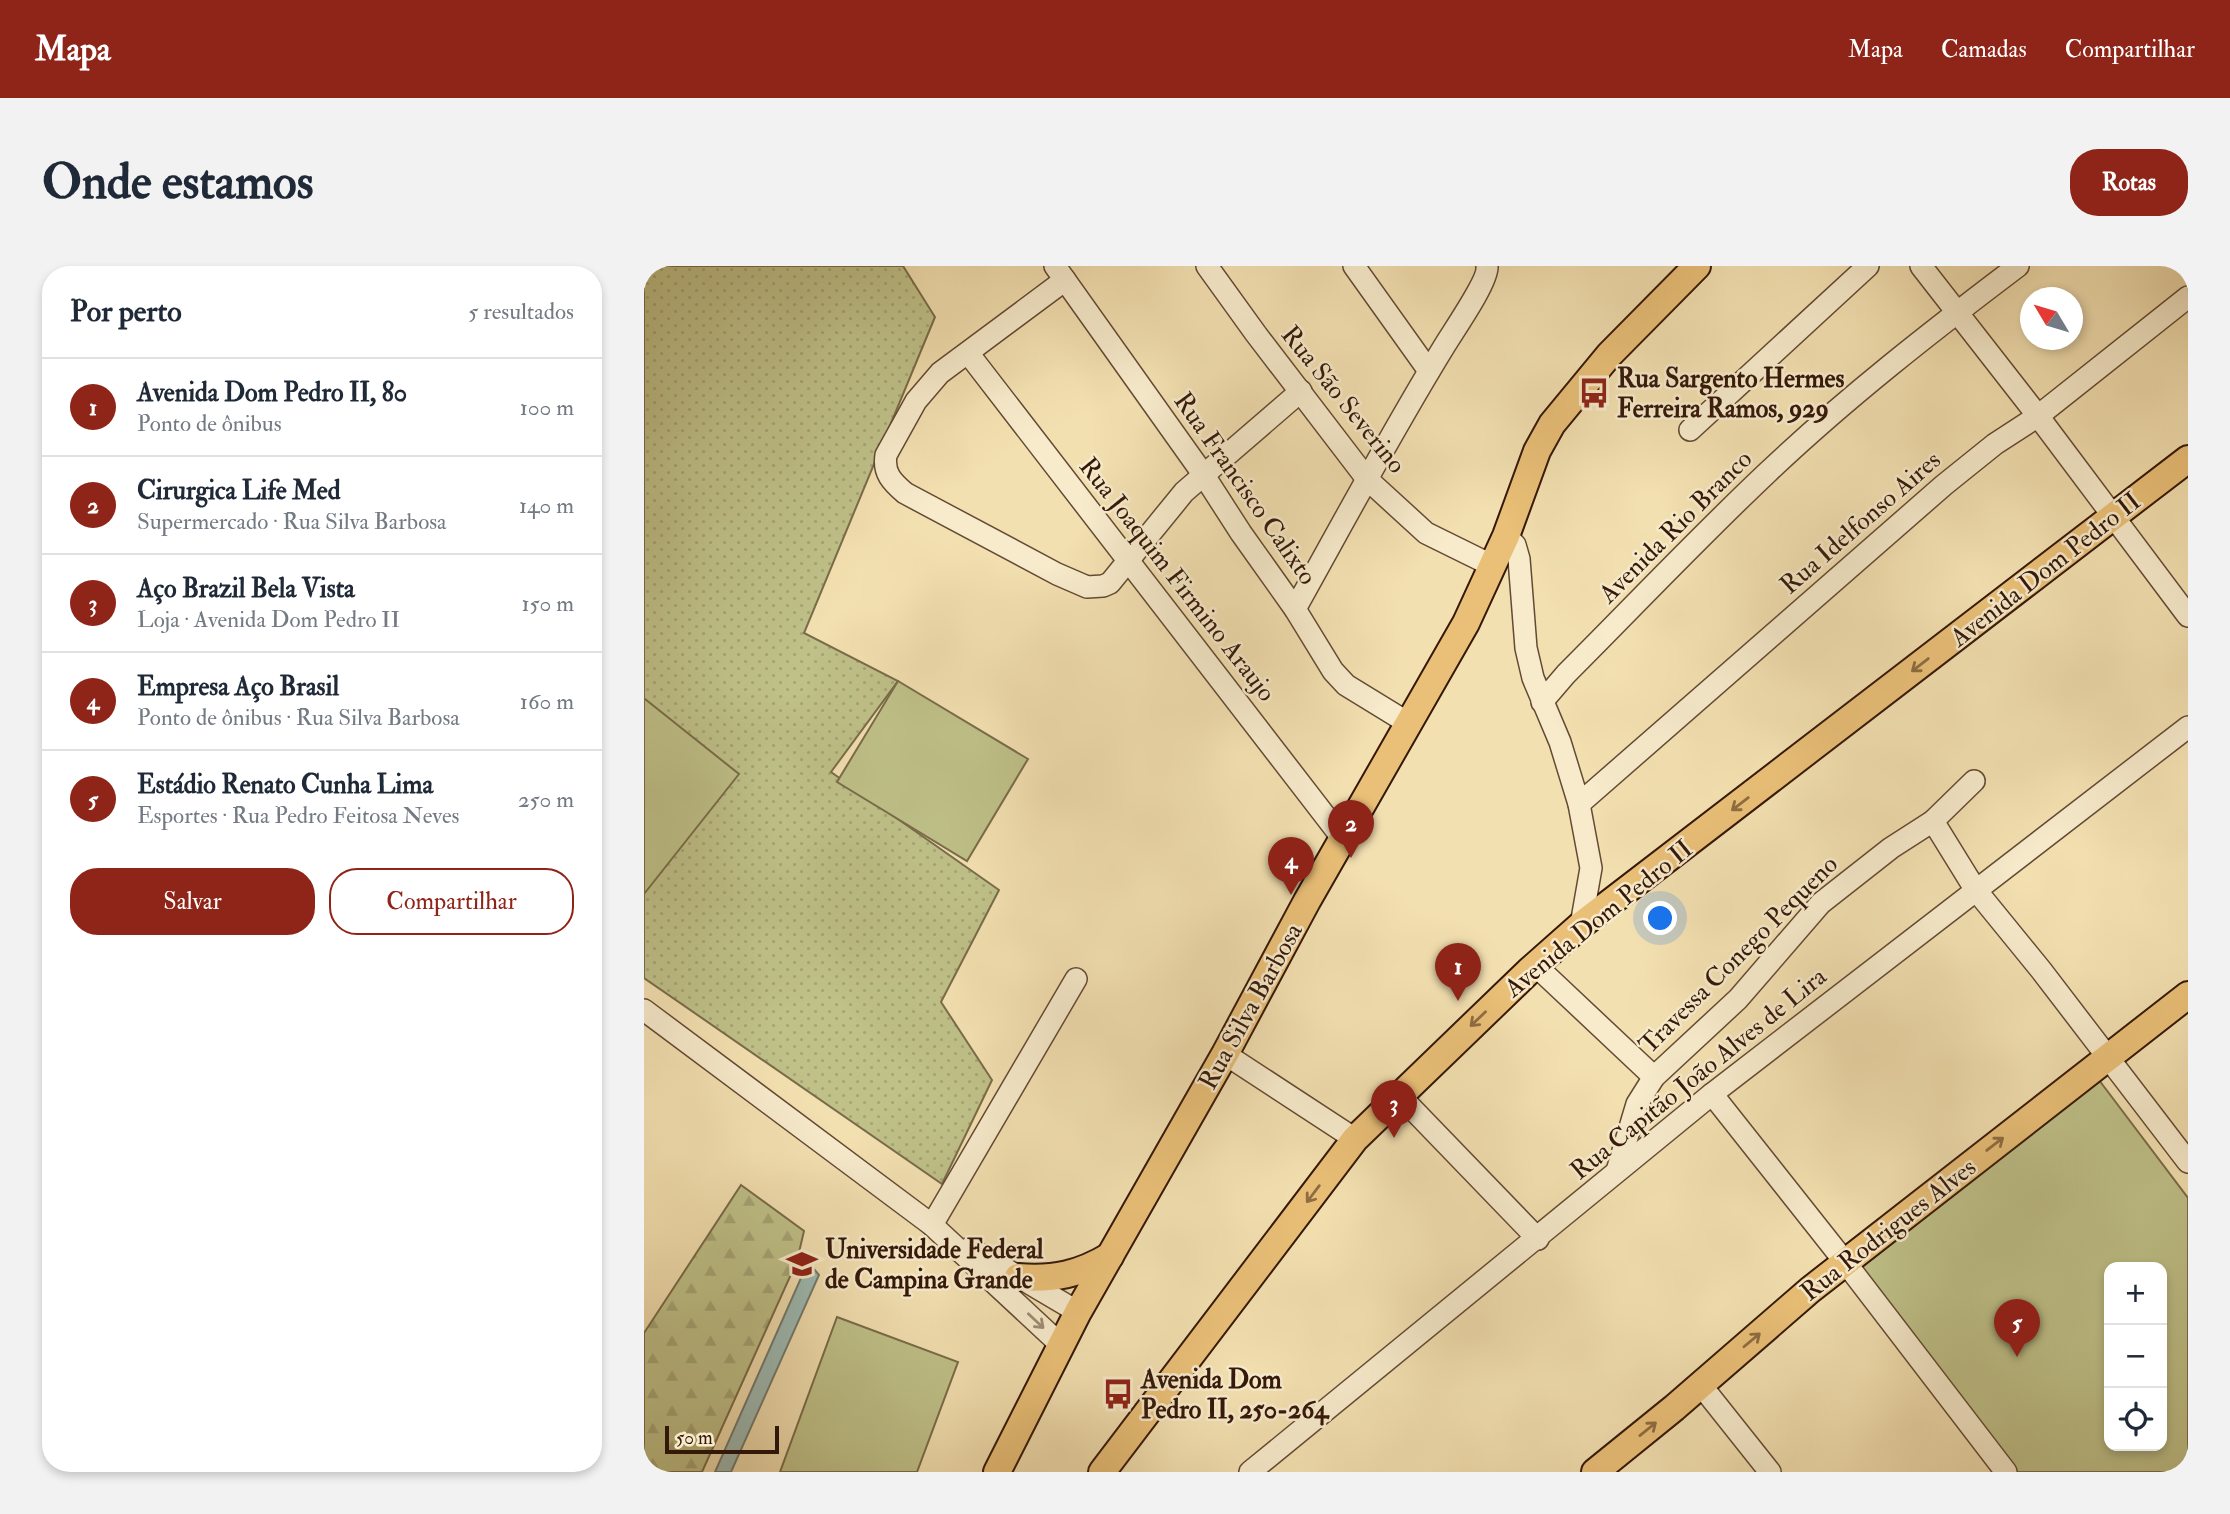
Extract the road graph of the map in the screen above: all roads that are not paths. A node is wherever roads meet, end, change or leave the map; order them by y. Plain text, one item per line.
1 (1207, 266) edge
2 (1354, 266) edge
3 (1697, 266) edge
4 (1868, 266) edge
5 (1921, 266) edge
6 (2018, 266) edge
7 (1488, 269) edge
8 (1060, 273) edge
9 (2188, 297) edge
10 (1956, 312) junction
11 (968, 353) junction
12 (1429, 371) junction
13 (1301, 391) junction
14 (2038, 416) junction
15 (1690, 430) dead end
16 (2188, 459) edge
17 (1203, 474) junction
18 (1367, 479) junction
19 (2112, 517) junction
20 (1506, 536) junction
21 (1128, 560) junction
22 (1493, 566) junction
23 (1295, 609) junction
24 (2188, 616) edge
25 (1542, 702) junction
26 (1408, 723) junction
27 (2188, 727) edge
28 (1974, 781) dead end
29 (1579, 804) junction
30 (1933, 821) junction
31 (1343, 839) junction
32 (1975, 889) junction
33 (1581, 925) junction
34 (1535, 965) junction
35 (1076, 979) dead end
36 (2188, 995) edge
37 (644, 1010) edge
38 (1225, 1054) junction
39 (2108, 1056) junction
40 (1654, 1077) junction
41 (1712, 1094) junction
42 (1399, 1095) junction
43 (1355, 1139) junction
44 (2188, 1162) edge
45 (1617, 1171) junction
46 (932, 1225) junction
47 (1538, 1239) junction
48 (1110, 1256) junction
49 (1845, 1262) junction
50 (1018, 1277) junction
51 (1078, 1312) junction
52 (1061, 1345) junction
53 (1700, 1384) junction
54 (997, 1472) edge
55 (1102, 1472) edge
56 (1250, 1472) edge
57 (1595, 1472) edge
58 (1770, 1472) edge
59 (2006, 1472) edge

1 - 13 street, Rua São Severino
2 - 12 street
3 - 20 main road, Rua Silva Barbosa
4 - 15 street
5 - 10 street
6 - 10 street, Avenida Rio Branco
7 - 12 street
8 - 11 street
8 - 17 street, Rua Francisco Calixto
9 - 14 street, Rua Idelfonso Aires
10 - 14 street
10 - 25 street, Avenida Rio Branco
11 - 21 street, Rua Joaquim Firmino Araujo
11 - 21 street
12 - 18 street
13 - 17 street
13 - 18 street, Rua São Severino
14 - 19 street
14 - 29 street, Rua Idelfonso Aires
16 - 19 main road, Avenida Dom Pedro II
17 - 21 street
17 - 23 street, Rua Francisco Calixto
18 - 22 street, Rua São Severino
18 - 23 street
19 - 24 street
19 -> 33 main road, Avenida Dom Pedro II
20 - 22 main road, Rua Silva Barbosa
20 - 25 street
21 - 31 street, Rua Joaquim Firmino Araujo
22 - 26 main road, Rua Silva Barbosa
23 - 26 street, Rua Francisco Calixto
25 - 29 street
26 - 31 main road, Rua Silva Barbosa
27 - 32 street, Rua Capitão João Alves de Lira
28 - 30 street, Travessa Conego Pequeno
29 - 33 street
30 - 32 street
30 - 40 street, Travessa Conego Pequeno
31 - 38 main road, Rua Silva Barbosa
32 - 39 street
32 - 41 street, Rua Capitão João Alves de Lira
33 - 34 main road, Avenida Dom Pedro II
34 - 40 street
34 -> 42 main road, Avenida Dom Pedro II
35 - 46 street
36 - 39 main road, Rua Rodrigues Alves
37 - 46 street
38 - 43 street
38 - 48 main road, Rua Silva Barbosa
39 - 44 street
49 -> 39 main road, Rua Rodrigues Alves
40 - 45 street, Travessa Conego Pequeno
41 - 45 street, Rua Capitão João Alves de Lira
41 - 49 street
42 - 43 main road, Avenida Dom Pedro II
42 - 47 street
43 -> 55 main road, Avenida Dom Pedro II
45 - 47 street, Rua Capitão João Alves de Lira
46 - 50 street
46 -> 52 street
47 - 56 street, Rua Capitão João Alves de Lira
48 - 50 main road
48 - 51 main road, Rua Silva Barbosa
53 -> 49 main road, Rua Rodrigues Alves
49 - 59 street
50 - 51 street
51 - 52 main road, Rua Silva Barbosa
52 - 54 main road, Rua Silva Barbosa
57 -> 53 main road, Rua Rodrigues Alves
53 - 58 street

